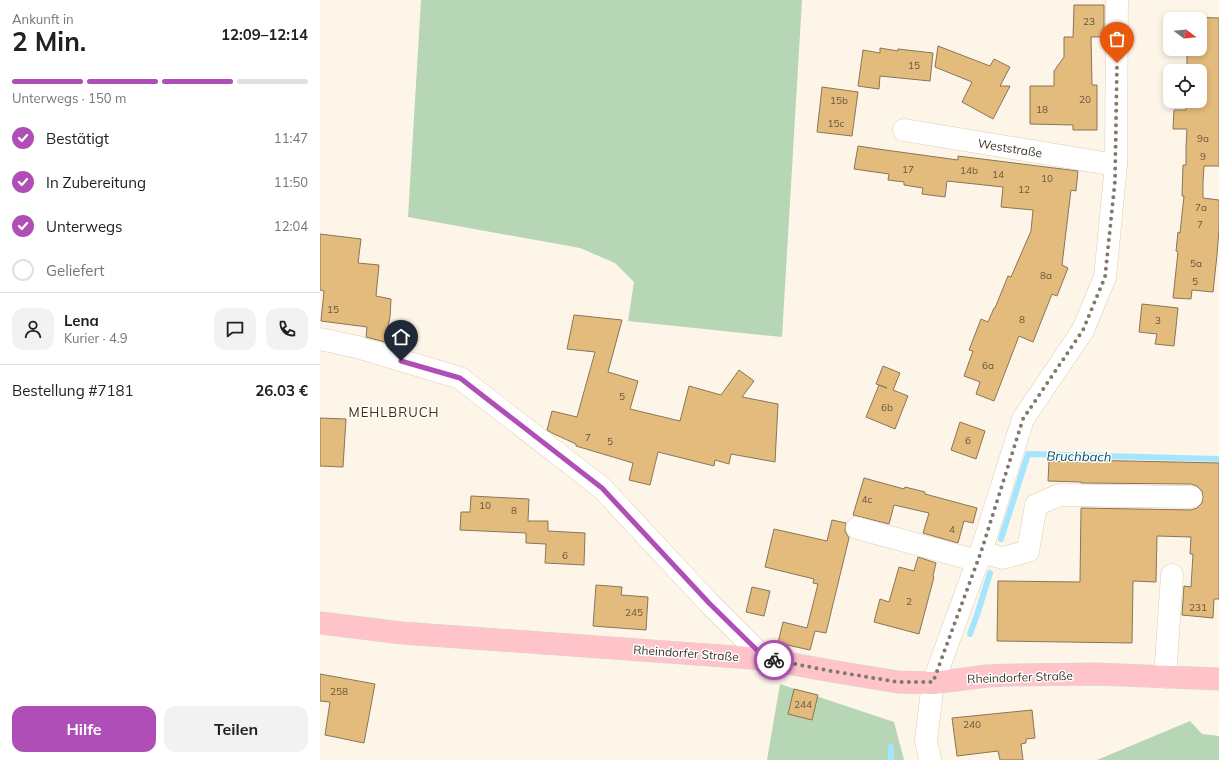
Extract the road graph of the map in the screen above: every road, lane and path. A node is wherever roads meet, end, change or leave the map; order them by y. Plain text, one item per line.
1 (1117, 0) edge
2 (904, 130) dead end
3 (1116, 165) junction
4 (320, 339) edge
5 (1191, 497) dead end
6 (857, 528) dead end
7 (980, 556) junction
8 (1172, 575) dead end
9 (320, 623) edge
10 (765, 658) junction
11 (1165, 677) junction
12 (1219, 679) edge
13 (933, 682) junction
14 (930, 760) edge

1 - 3 street
2 - 3 street, Weststraße
3 - 7 street
4 - 10 street
5 - 7 street
6 - 7 street
7 - 13 street
8 - 11 street
9 - 10 main road, Rheindorfer Straße
10 - 13 main road, Rheindorfer Straße
11 - 12 main road, Rheindorfer Straße
11 - 13 main road, Rheindorfer Straße
13 - 14 street

